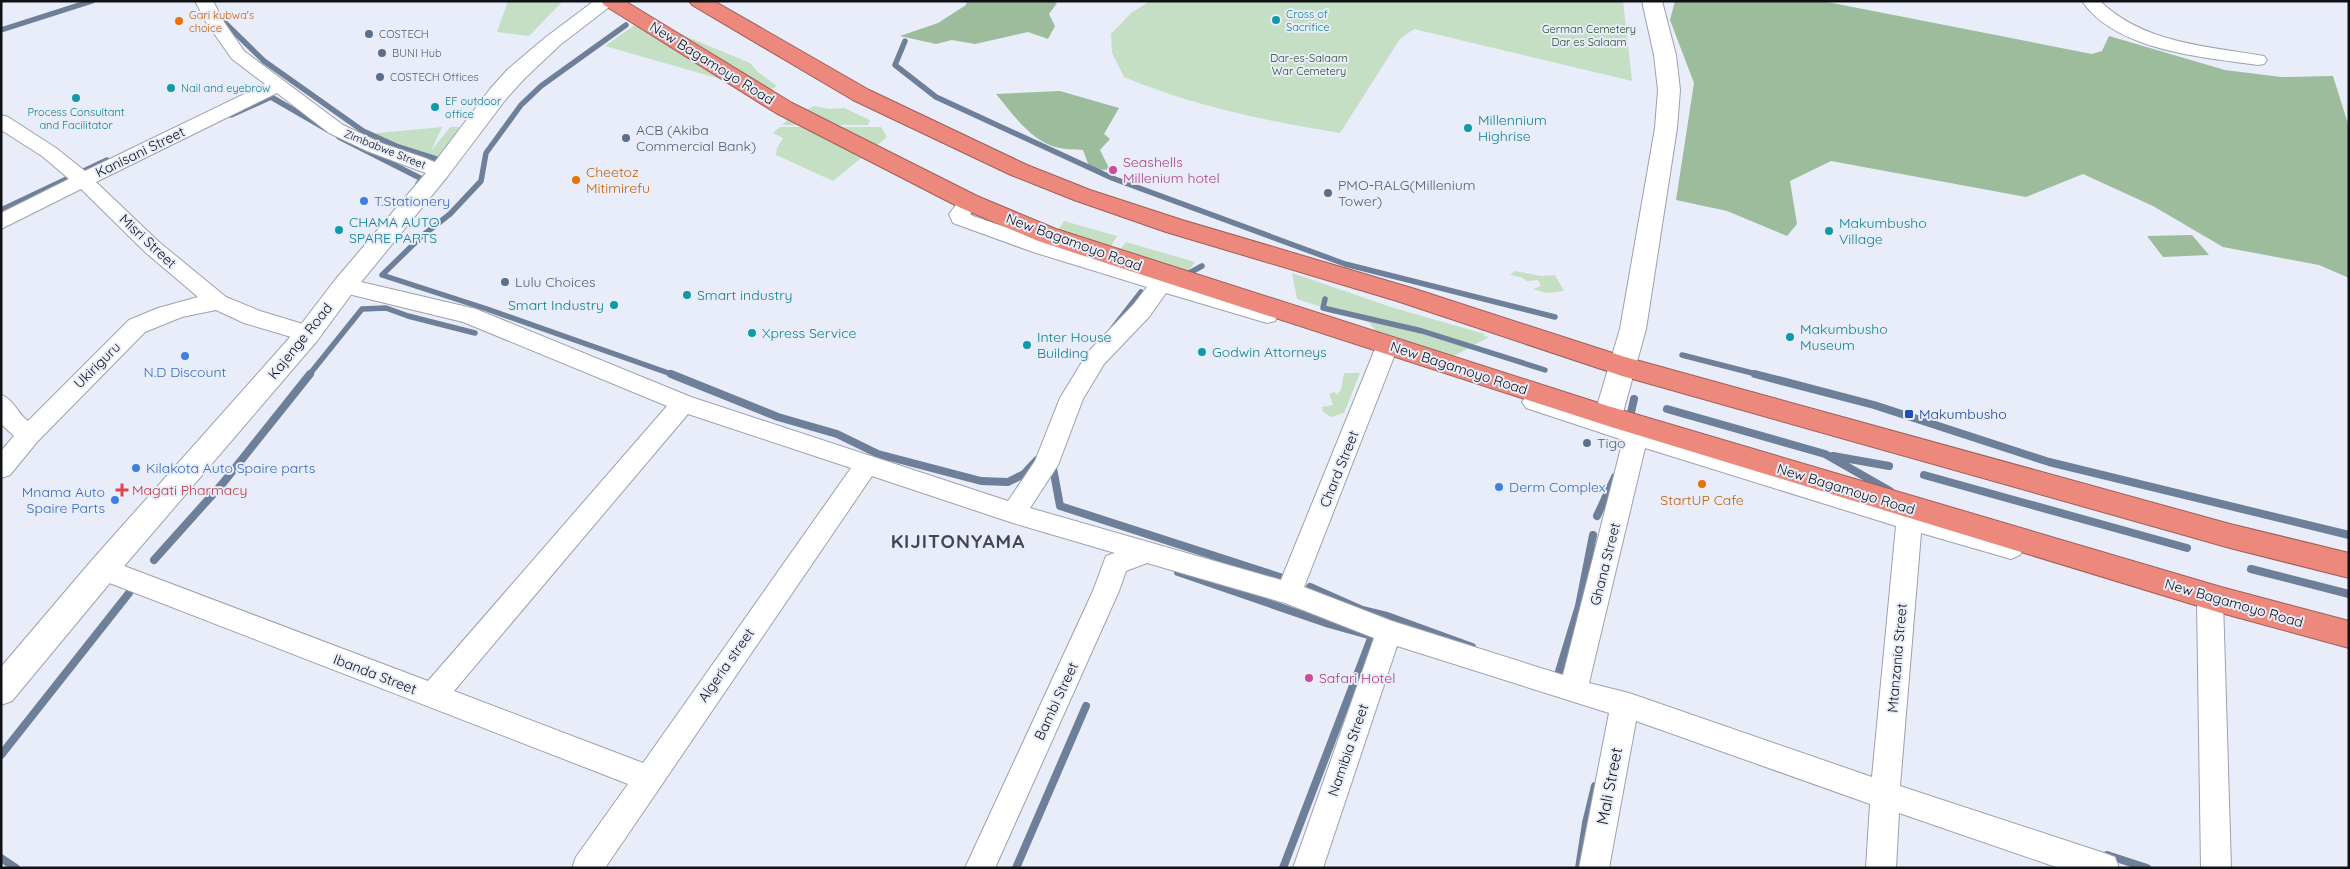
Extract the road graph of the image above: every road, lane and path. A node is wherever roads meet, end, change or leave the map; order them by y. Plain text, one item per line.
1 (204, 1) edge
2 (609, 1) edge
3 (699, 1) edge
4 (1652, 1) edge
5 (2090, 1) edge
6 (2258, 60) dead end
7 (279, 84) junction
8 (1, 121) edge
9 (439, 172) junction
10 (83, 180) junction
11 (969, 202) junction
12 (1, 222) edge
13 (1162, 282) junction
14 (344, 286) junction
15 (218, 302) junction
16 (308, 334) junction
17 (1387, 348) junction
18 (1622, 366) junction
19 (683, 403) junction
20 (1, 404) edge
21 (1608, 416) junction
22 (29, 435) junction
23 (1636, 436) junction
24 (867, 464) junction
25 (1, 468) edge
26 (1013, 513) junction
27 (1909, 521) junction
28 (1146, 552) junction
29 (2349, 566) edge
30 (103, 569) junction
31 (1289, 593) junction
32 (2210, 600) junction
33 (1388, 632) junction
34 (2349, 636) edge
35 (1, 691) edge
36 (1574, 691) junction
37 (433, 696) junction
38 (1629, 706) junction
39 (647, 778) junction
40 (1885, 795) junction
41 (587, 868) edge
42 (980, 868) edge
43 (1308, 868) edge
44 (1594, 868) edge
45 (1881, 868) edge
46 (2104, 868) edge
47 (2216, 868) edge

1 - 7 street, Zimbabwe Street
2 - 9 street, Kajenge Road
2 - 11 highway, New Bagamoyo Road
3 - 18 highway
4 - 18 street
5 - 6 street
7 - 9 street, Zimbabwe Street
7 - 10 street, Kanisani Street
8 - 10 street, Misri Street
9 - 14 street, Kajenge Road
10 - 12 street, Kanisani Street
10 - 15 street, Misri Street
11 - 13 street
11 - 17 highway, New Bagamoyo Road
13 - 17 street
13 - 26 street
14 - 16 street, Kajenge Road
14 - 19 street
15 - 16 street, Misri Street
15 - 22 street, Ukiriguru
16 - 30 street, Kajenge Road
17 - 21 highway, New Bagamoyo Road
17 - 23 street
17 - 31 street, Chard Street
18 - 21 street
18 - 29 highway
19 - 24 street
19 - 37 street
20 - 22 street
21 - 34 highway, New Bagamoyo Road
22 - 25 street, Ukiriguru
23 - 27 street
23 - 36 street, Ghana Street
24 - 26 street
24 - 39 street, Algeria street
26 - 28 street
27 - 32 street
27 - 40 street, Mtanzania Street
28 - 31 street
28 - 42 street, Bambi Street
30 - 35 street, Kajenge Road
30 - 37 street, Ibanda Street
31 - 33 street
32 - 34 street
32 - 47 street
33 - 36 street
33 - 43 street, Namibia Street
36 - 38 street
37 - 39 street, Ibanda Street
38 - 40 street
38 - 44 street, Mali Street
39 - 41 street, Algeria street
40 - 45 street, Mtanzania Street
40 - 46 street

